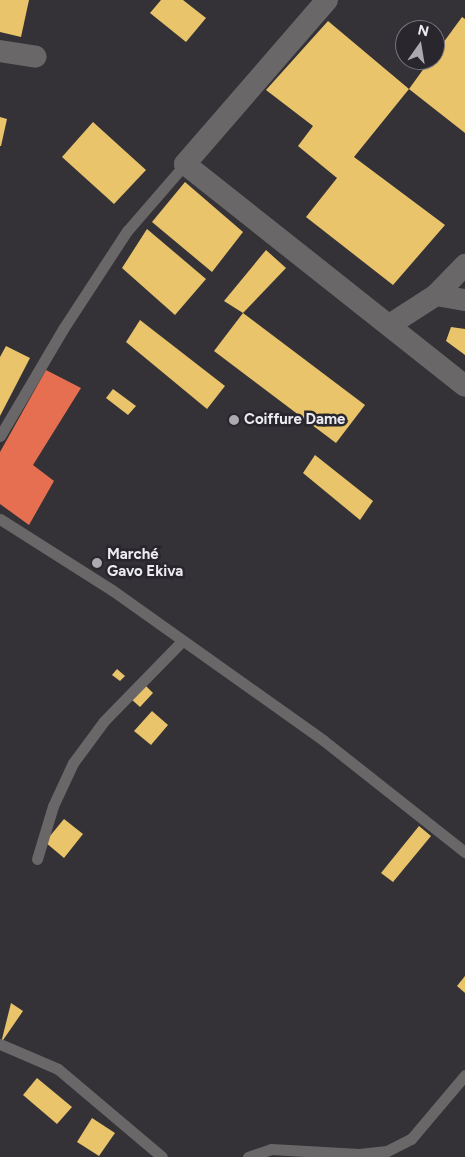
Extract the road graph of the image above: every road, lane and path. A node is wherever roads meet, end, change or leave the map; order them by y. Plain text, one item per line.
1 (327, 0) edge
2 (0, 50) edge
3 (36, 57) dead end
4 (185, 164) junction
5 (465, 265) edge
6 (436, 295) junction
7 (465, 300) edge
8 (390, 324) junction
9 (465, 386) edge
10 (0, 436) edge
11 (0, 519) edge
12 (182, 641) junction
13 (465, 852) edge
14 (37, 860) dead end
15 (0, 1044) edge
16 (465, 1075) edge
17 (162, 1157) edge
18 (248, 1157) edge

1 - 4 street
2 - 3 street
4 - 8 street
4 - 10 lane
5 - 6 street
6 - 7 street
6 - 8 street
8 - 9 street
11 - 12 lane
12 - 13 lane
12 - 14 lane
15 - 17 lane
16 - 18 lane

